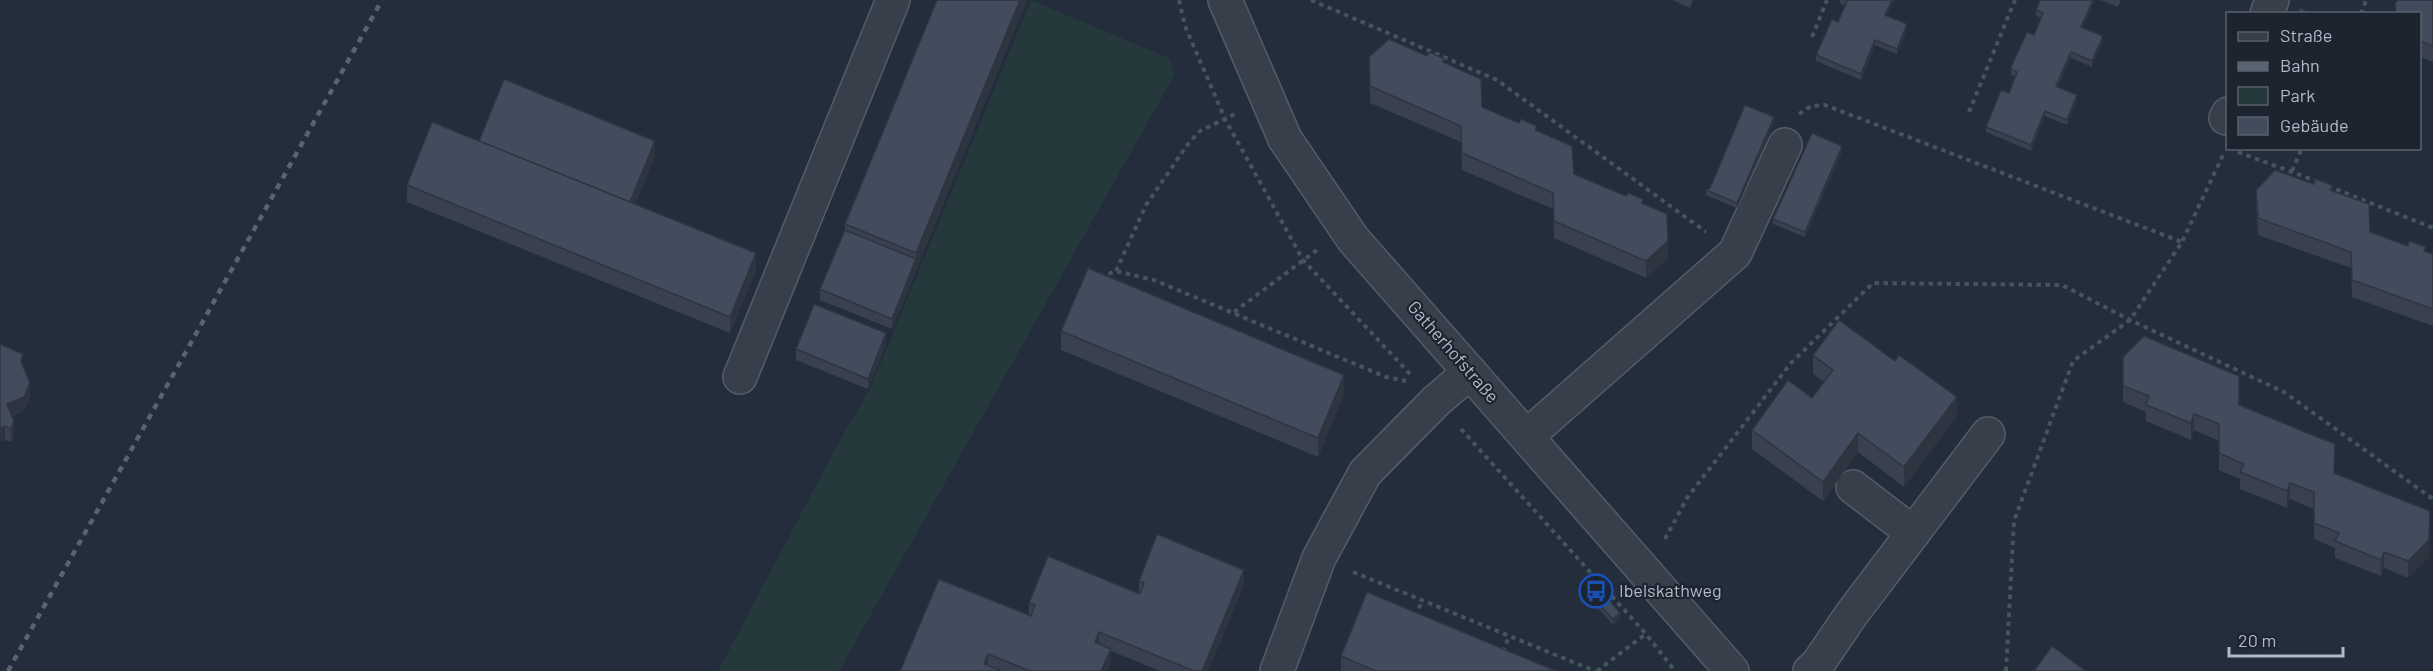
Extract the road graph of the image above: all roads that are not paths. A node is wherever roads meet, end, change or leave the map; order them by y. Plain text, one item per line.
1 (893, 0) edge
2 (1225, 0) edge
3 (1785, 145) road end
4 (1470, 372) junction
5 (740, 377) dead end
6 (1988, 434) dead end
7 (1527, 436) junction
8 (1853, 487) dead end
9 (1913, 533) junction
10 (1277, 671) edge
11 (1732, 671) edge
12 (1810, 671) edge

1 - 5 street
2 - 4 street, Gatherhofstraße
3 - 7 street
4 - 7 street, Gatherhofstraße
4 - 10 street
6 - 9 street
7 - 11 street, Gatherhofstraße
8 - 9 street
9 - 12 street

